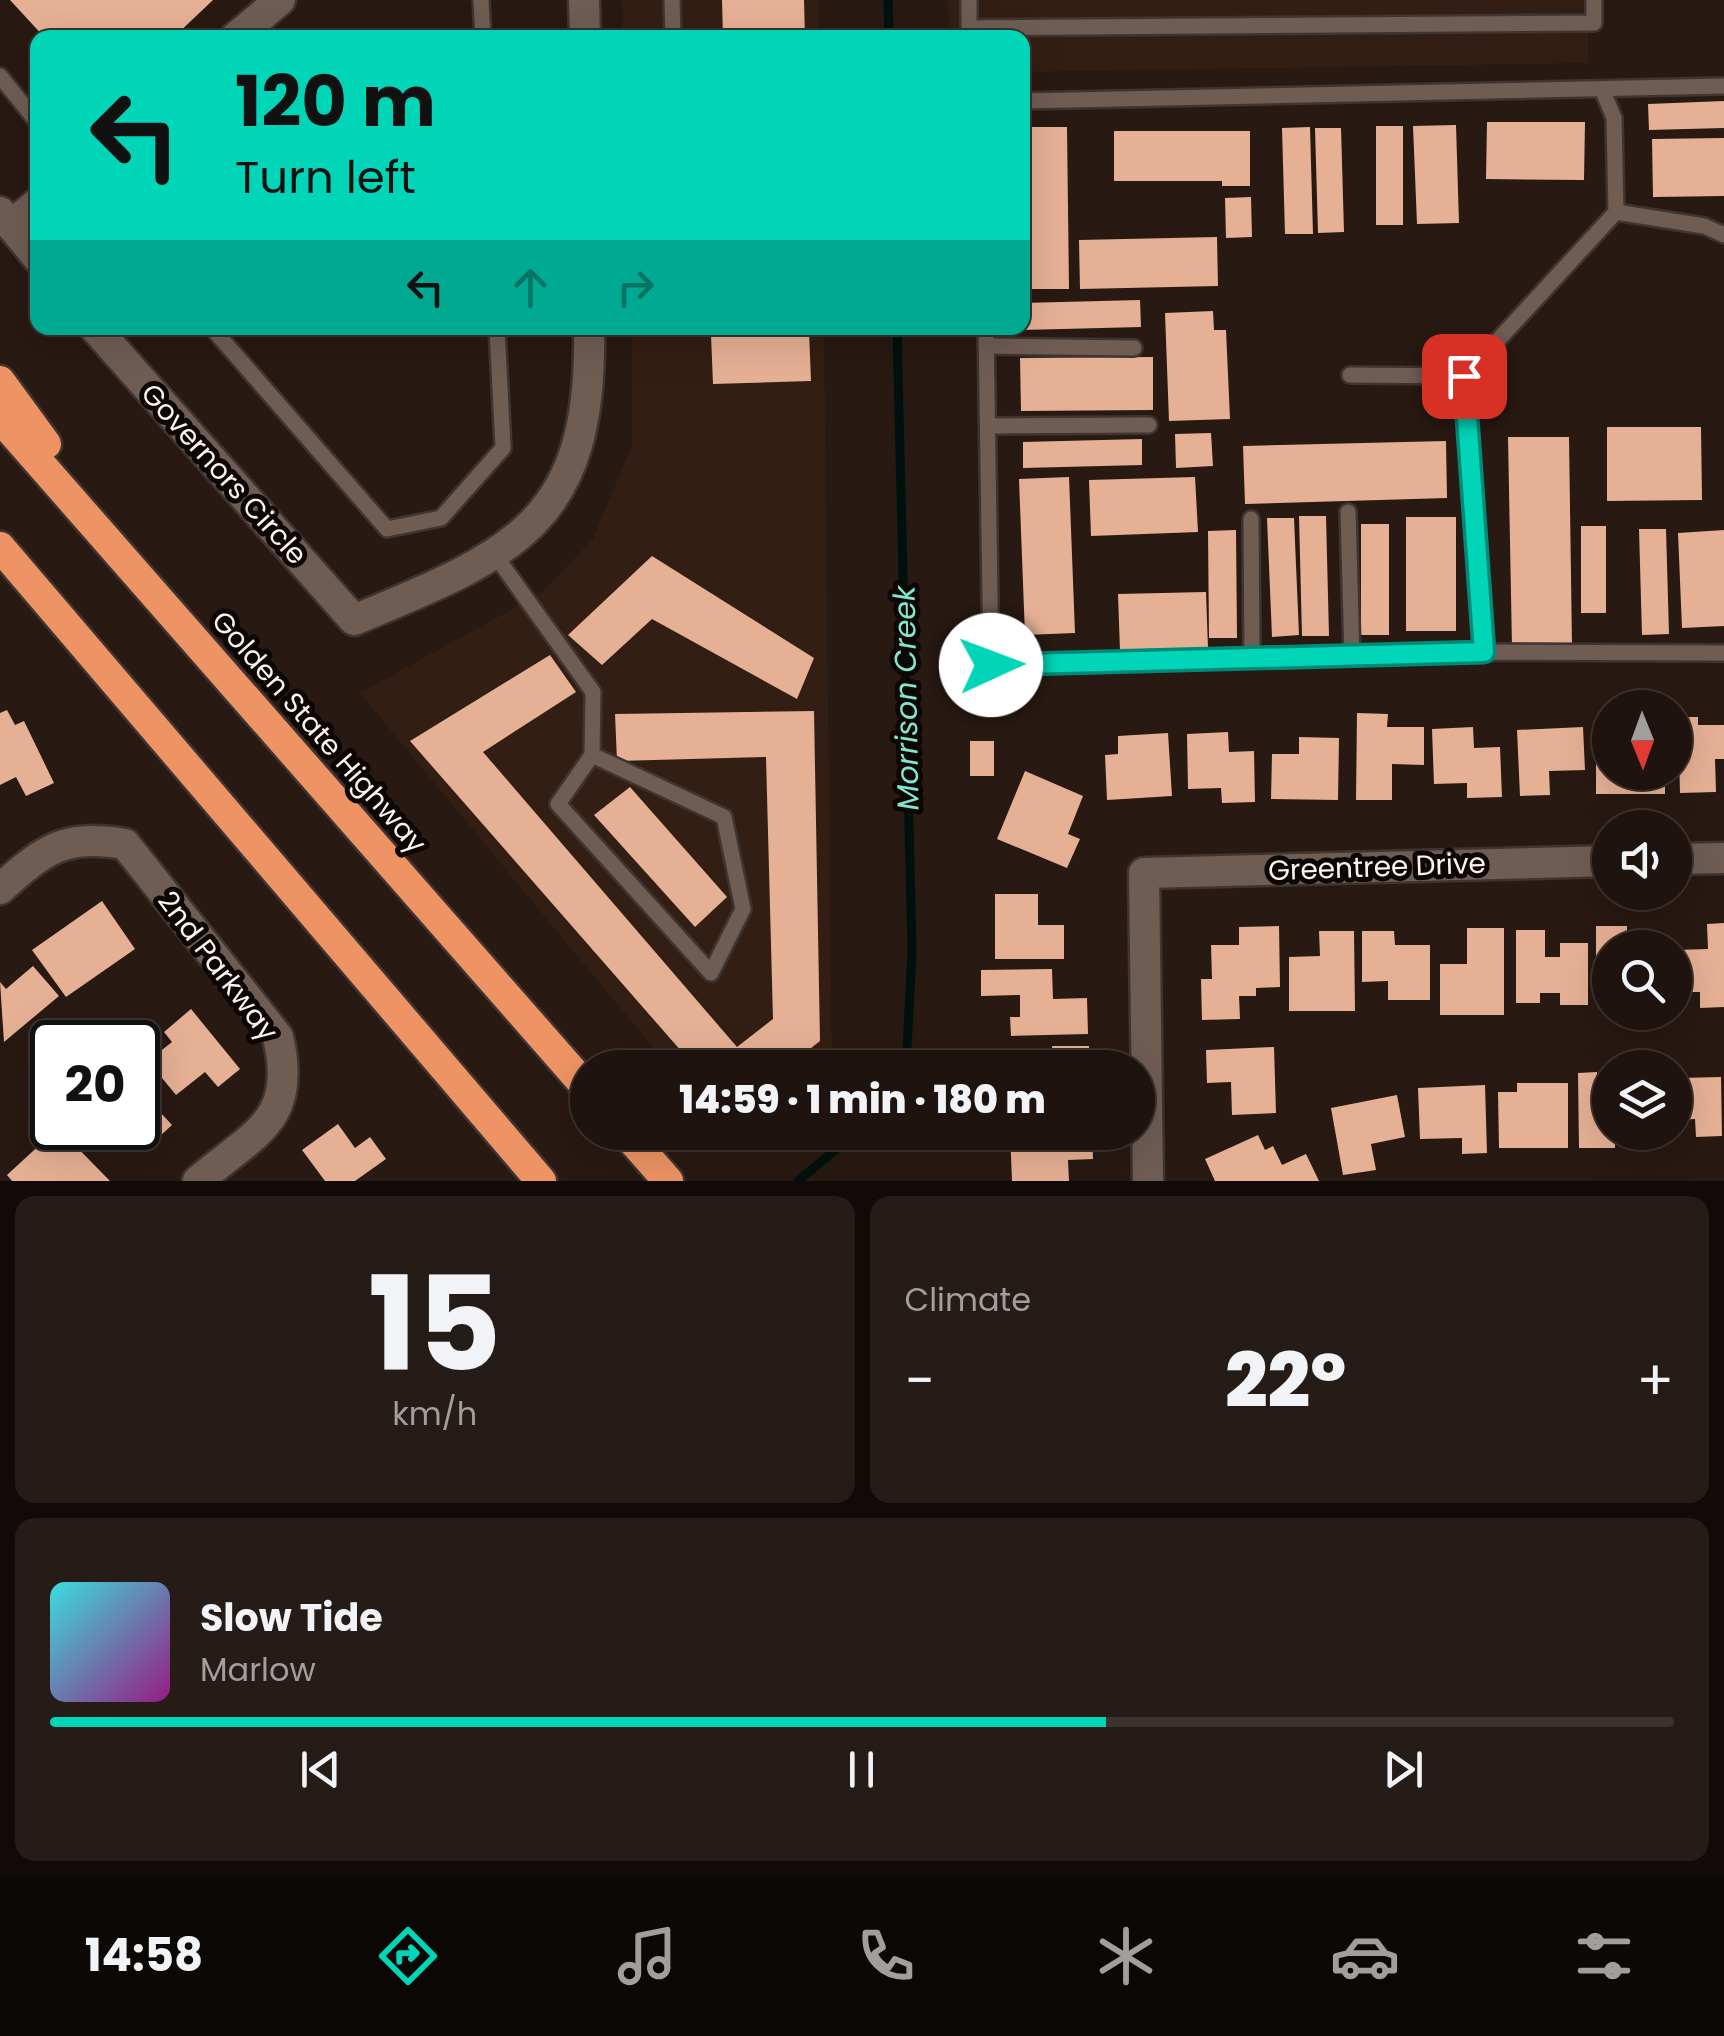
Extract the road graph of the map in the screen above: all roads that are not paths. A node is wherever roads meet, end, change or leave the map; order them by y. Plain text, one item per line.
1 (280, 0) edge
2 (481, 0) edge
3 (584, 0) edge
4 (672, 0) edge
5 (968, 0) edge
6 (1594, 0) edge
7 (244, 30) edge
8 (483, 30) edge
9 (585, 30) edge
10 (673, 30) edge
11 (0, 76) edge
12 (1724, 86) edge
13 (1602, 89) junction
14 (1030, 101) edge
15 (30, 113) edge
16 (30, 207) edge
17 (1616, 212) junction
18 (5, 218) edge
19 (1724, 235) edge
20 (30, 248) edge
21 (101, 335) edge
22 (218, 335) edge
23 (497, 335) edge
24 (590, 335) edge
25 (986, 335) edge
26 (986, 346) junction
27 (1134, 348) dead end
28 (1350, 375) dead end
29 (1464, 376) junction
30 (0, 381) edge
31 (0, 418) edge
32 (1149, 425) dead end
33 (989, 426) junction
34 (1348, 512) dead end
35 (1251, 519) dead end
36 (0, 547) edge
37 (496, 555) junction
38 (160, 599) junction
39 (1484, 652) junction
40 (1724, 653) edge
41 (1352, 656) junction
42 (1252, 658) junction
43 (592, 755) junction
44 (1724, 858) edge
45 (1692, 859) edge
46 (1592, 861) edge
47 (0, 889) edge
48 (570, 1068) edge
49 (641, 1150) edge
50 (209, 1178) edge
51 (541, 1181) edge
52 (668, 1181) edge
53 (1148, 1181) edge

1 - 7 street
2 - 8 lane
3 - 9 street
4 - 10 lane
5 - 6 lane
11 - 15 lane
12 - 13 lane
13 - 14 lane
13 - 17 lane
16 - 18 street
17 - 19 lane
17 - 29 lane
18 - 20 street
21 - 37 street, Governors Circle
22 - 23 lane
24 - 37 street
25 - 26 lane
26 - 27 lane
26 - 33 lane
28 - 29 lane
29 - 39 lane
30 - 38 highway
31 - 38 highway, Golden State Highway
32 - 33 lane
33 - 42 lane
34 - 41 lane
35 - 42 lane
36 - 51 highway
37 - 43 lane
38 - 48 highway, Golden State Highway
39 - 40 lane
39 - 41 lane
41 - 42 lane
43 - 43 lane
44 - 45 street
46 - 53 street, Greentree Drive
47 - 50 street, 2nd Parkway
49 - 52 highway

